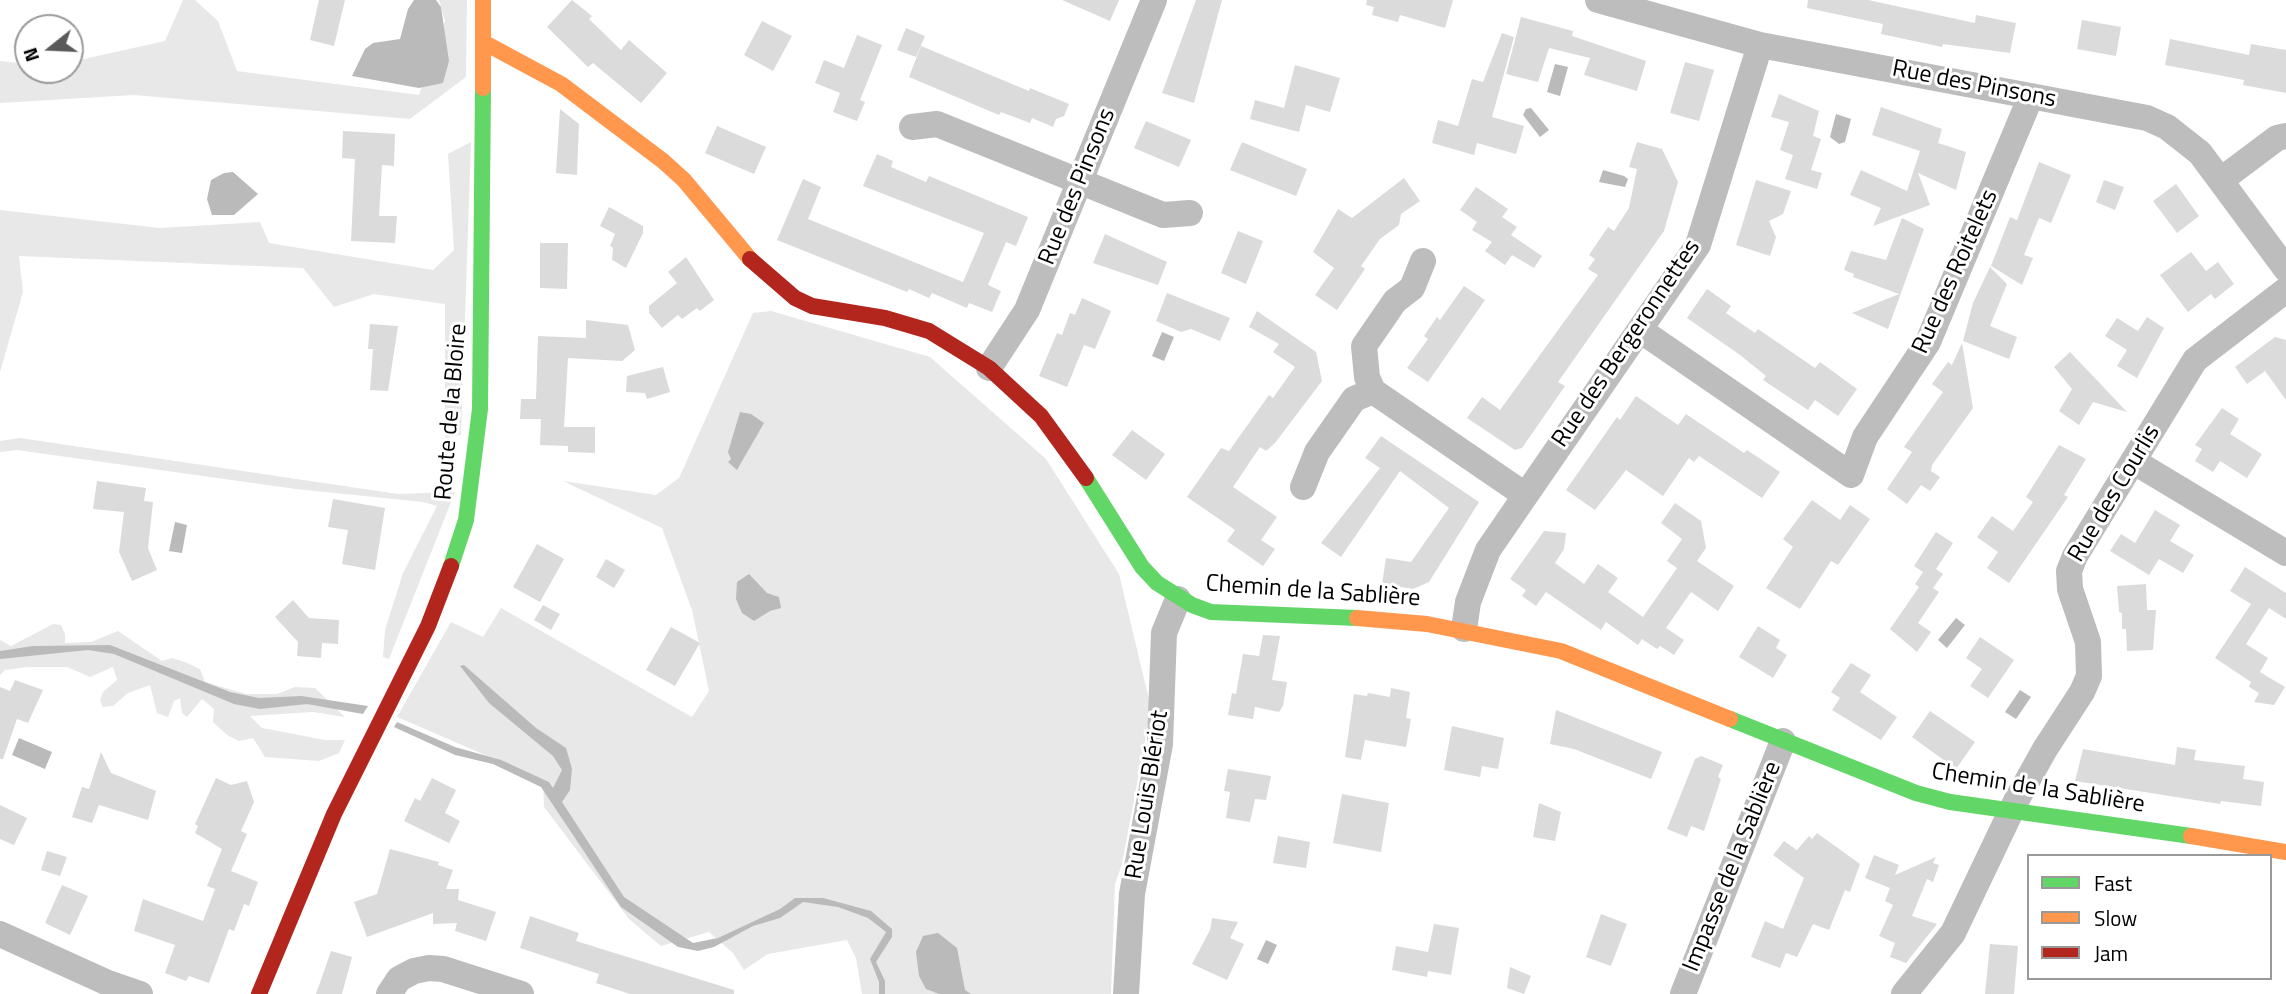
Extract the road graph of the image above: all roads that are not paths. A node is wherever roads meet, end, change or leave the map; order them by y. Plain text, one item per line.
1 (483, 0) edge
2 (1154, 0) edge
3 (1598, 0) edge
4 (483, 42) junction
5 (1760, 44) junction
6 (2031, 96) junction
7 (912, 127) dead end
8 (2286, 136) edge
9 (2221, 180) junction
10 (1081, 183) junction
11 (1190, 213) dead end
12 (1423, 261) dead end
13 (2286, 269) edge
14 (2286, 290) edge
15 (1640, 330) junction
16 (989, 368) junction
17 (1373, 391) junction
18 (2133, 461) junction
19 (1303, 487) dead end
20 (1525, 495) junction
21 (2286, 553) edge
22 (1178, 599) junction
23 (1464, 629) junction
24 (1783, 741) junction
25 (2012, 811) junction
26 (2286, 852) edge
27 (0, 934) edge
28 (140, 994) edge
29 (259, 994) edge
30 (389, 994) edge
31 (521, 994) edge
32 (1126, 994) edge
33 (1683, 994) edge
34 (1904, 994) edge

1 - 4 street, Route de la Bloire
2 - 10 street, Rue des Pinsons
3 - 5 street, Rue des Pinsons
4 - 16 street, Chemin de la Sablière
4 - 29 street, Route de la Bloire
5 - 6 street, Rue des Pinsons
5 - 15 street, Rue des Bergeronnettes
6 - 9 street, Rue des Pinsons
6 - 15 street, Rue des Roitelets
7 - 10 street
8 - 9 street
9 - 13 street, Rue des Pinsons
10 - 11 street
10 - 16 street, Rue des Pinsons
12 - 17 street
14 - 18 street, Rue des Courlis
15 - 20 street, Rue des Bergeronnettes
16 - 22 street, Chemin de la Sablière
17 - 19 street
17 - 20 street
18 - 21 street
18 - 25 street, Rue des Courlis
20 - 23 street, Rue des Bergeronnettes
22 - 23 street, Chemin de la Sablière
22 - 32 street, Rue Louis Blériot
23 - 24 street, Chemin de la Sablière
24 - 25 street, Chemin de la Sablière
24 - 33 street, Impasse de la Sablière
25 - 26 street, Chemin de la Sablière
25 - 34 street, Rue des Courlis
27 - 28 street
30 - 31 street

